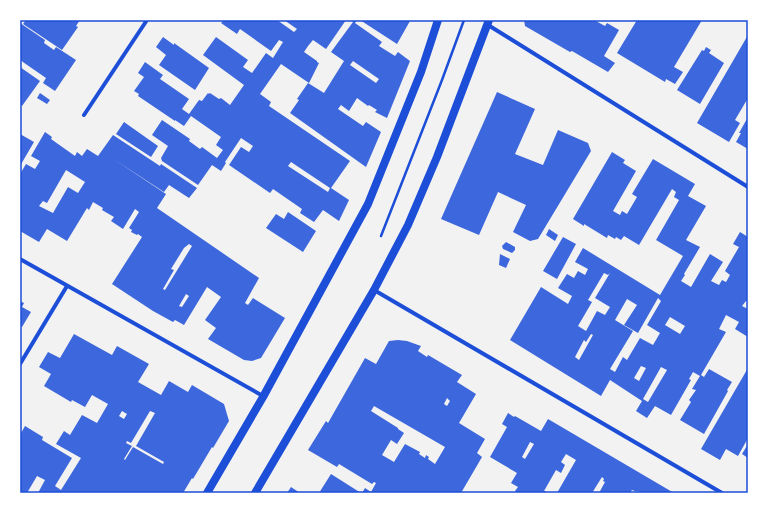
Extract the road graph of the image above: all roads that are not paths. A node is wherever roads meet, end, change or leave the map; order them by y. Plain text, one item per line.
1 (147, 20) edge
2 (438, 20) edge
3 (488, 22) edge
4 (84, 115) dead end
5 (748, 186) edge
6 (20, 259) edge
7 (66, 286) junction
8 (374, 290) junction
9 (20, 364) edge
10 (263, 396) junction
11 (207, 493) edge
12 (255, 493) edge
13 (722, 493) edge

1 - 4 street
2 - 10 main road
3 - 5 street
3 - 8 main road
6 - 7 street
7 - 9 street
7 - 10 street
8 - 12 main road
8 - 13 street
10 - 11 main road

